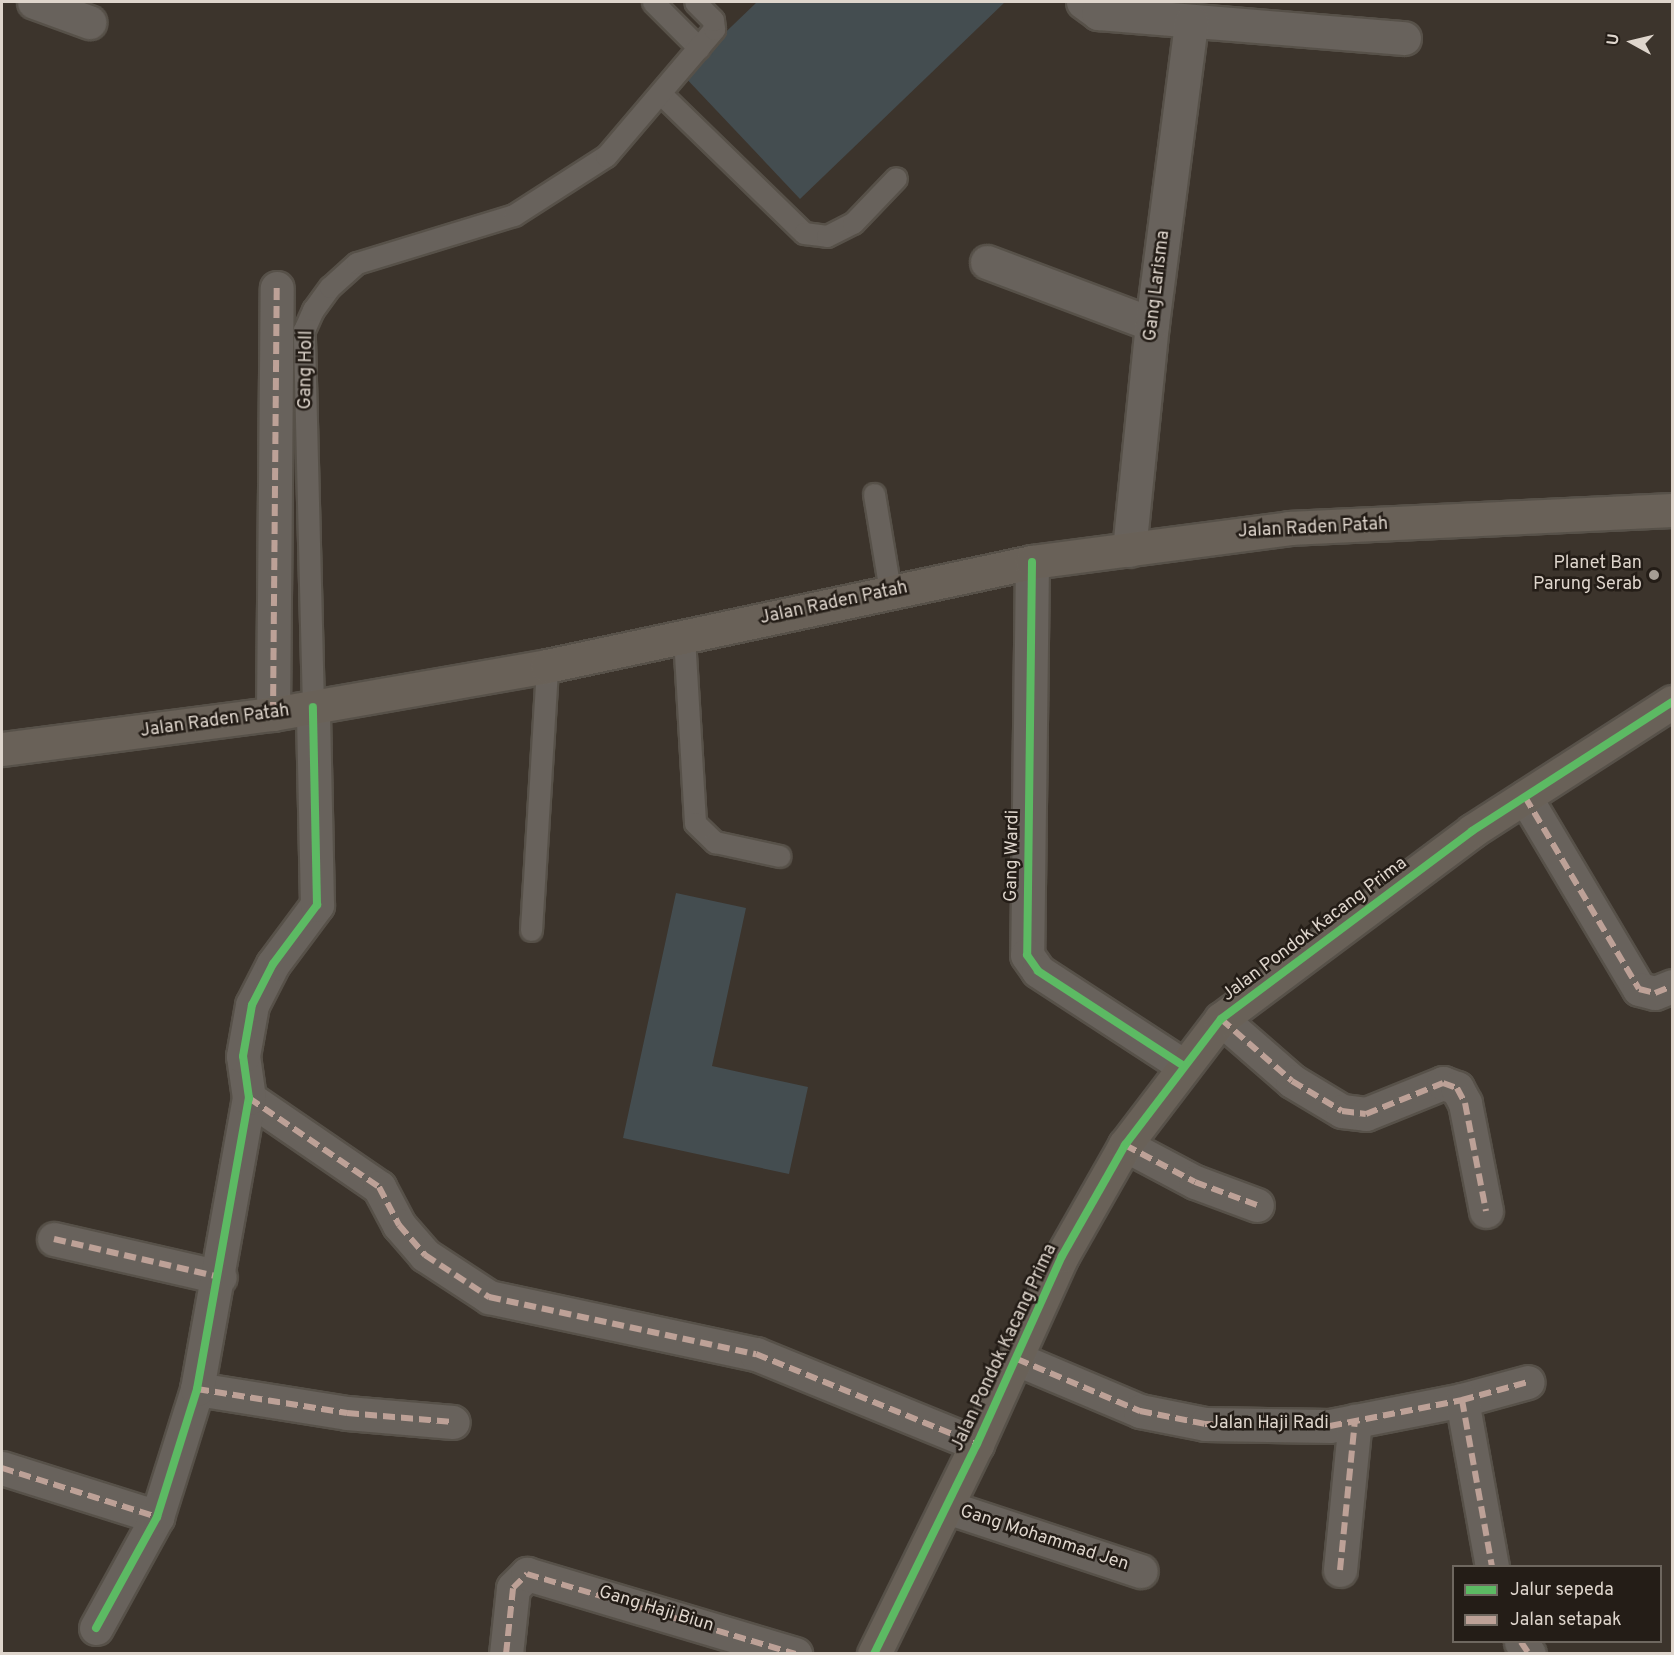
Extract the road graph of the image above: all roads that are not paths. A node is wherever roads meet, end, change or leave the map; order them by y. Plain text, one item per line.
1 (34, 2) edge
2 (653, 2) edge
3 (695, 2) edge
4 (1083, 2) edge
5 (89, 22) dead end
6 (1191, 22) junction
7 (1404, 38) dead end
8 (699, 48) junction
9 (661, 94) junction
10 (896, 178) dead end
11 (987, 262) dead end
12 (277, 288) dead end
13 (1152, 324) junction
14 (874, 494) dead end
15 (1672, 510) edge
16 (1129, 550) junction
17 (1032, 562) junction
18 (890, 591) junction
19 (684, 637) junction
20 (547, 666) junction
21 (1672, 702) edge
22 (313, 707) junction
23 (273, 714) junction
24 (2, 749) edge
25 (1525, 797) junction
26 (780, 856) dead end
27 (531, 930) dead end
28 (1672, 986) edge
29 (1221, 1019) junction
30 (1184, 1066) junction
31 (249, 1098) junction
32 (1125, 1145) junction
33 (1257, 1205) dead end
34 (1486, 1211) dead end
35 (54, 1239) dead end
36 (220, 1277) junction
37 (1017, 1359) junction
38 (1528, 1382) dead end
39 (197, 1389) junction
40 (1462, 1400) junction
41 (1354, 1421) junction
42 (453, 1422) dead end
43 (977, 1444) junction
44 (2, 1468) edge
45 (947, 1507) junction
46 (158, 1517) junction
47 (1492, 1565) edge
48 (1340, 1570) dead end
49 (1141, 1571) dead end
50 (96, 1628) dead end
51 (506, 1653) edge
52 (795, 1653) edge
53 (874, 1653) edge

1 - 5 street
2 - 8 lane
3 - 8 lane, Gang Holl
4 - 6 street
6 - 7 street
6 - 13 street, Gang Larisma
8 - 9 lane, Gang Holl
9 - 10 lane
9 - 22 lane, Gang Holl
11 - 13 street
12 - 23 street, Gang Holl
13 - 16 street, Gang Larisma
14 - 18 lane
15 - 16 main road, Jalan Raden Patah
16 - 17 main road, Jalan Raden Patah
17 - 18 main road, Jalan Raden Patah
17 - 30 street, Gang Wardi
18 - 19 main road, Jalan Raden Patah
19 - 20 main road, Jalan Raden Patah
19 - 26 lane
20 - 22 main road, Jalan Raden Patah
20 - 27 lane
21 - 25 main road, Jalan Pondok Kacang Prima
22 - 23 main road, Jalan Raden Patah
22 - 31 street
23 - 24 main road, Jalan Raden Patah
25 - 28 street
25 - 29 main road, Jalan Pondok Kacang Prima
29 - 30 main road, Jalan Pondok Kacang Prima
29 - 34 street
30 - 32 main road, Jalan Pondok Kacang Prima
31 - 36 street
31 - 43 street
32 - 33 street
32 - 37 main road, Jalan Pondok Kacang Prima
35 - 36 street
36 - 39 street
37 - 41 street, Jalan Haji Radi
37 - 43 main road, Jalan Pondok Kacang Prima
38 - 40 street, Jalan Haji Radi
39 - 42 street
39 - 46 street
40 - 41 street, Jalan Haji Radi
40 - 47 street
41 - 48 street
43 - 45 main road, Jalan Pondok Kacang Prima
44 - 46 street
45 - 49 street, Gang Mohammad Jen
45 - 53 main road, Jalan Pondok Kacang Prima
46 - 50 street
51 - 52 street, Gang Haji Biun

